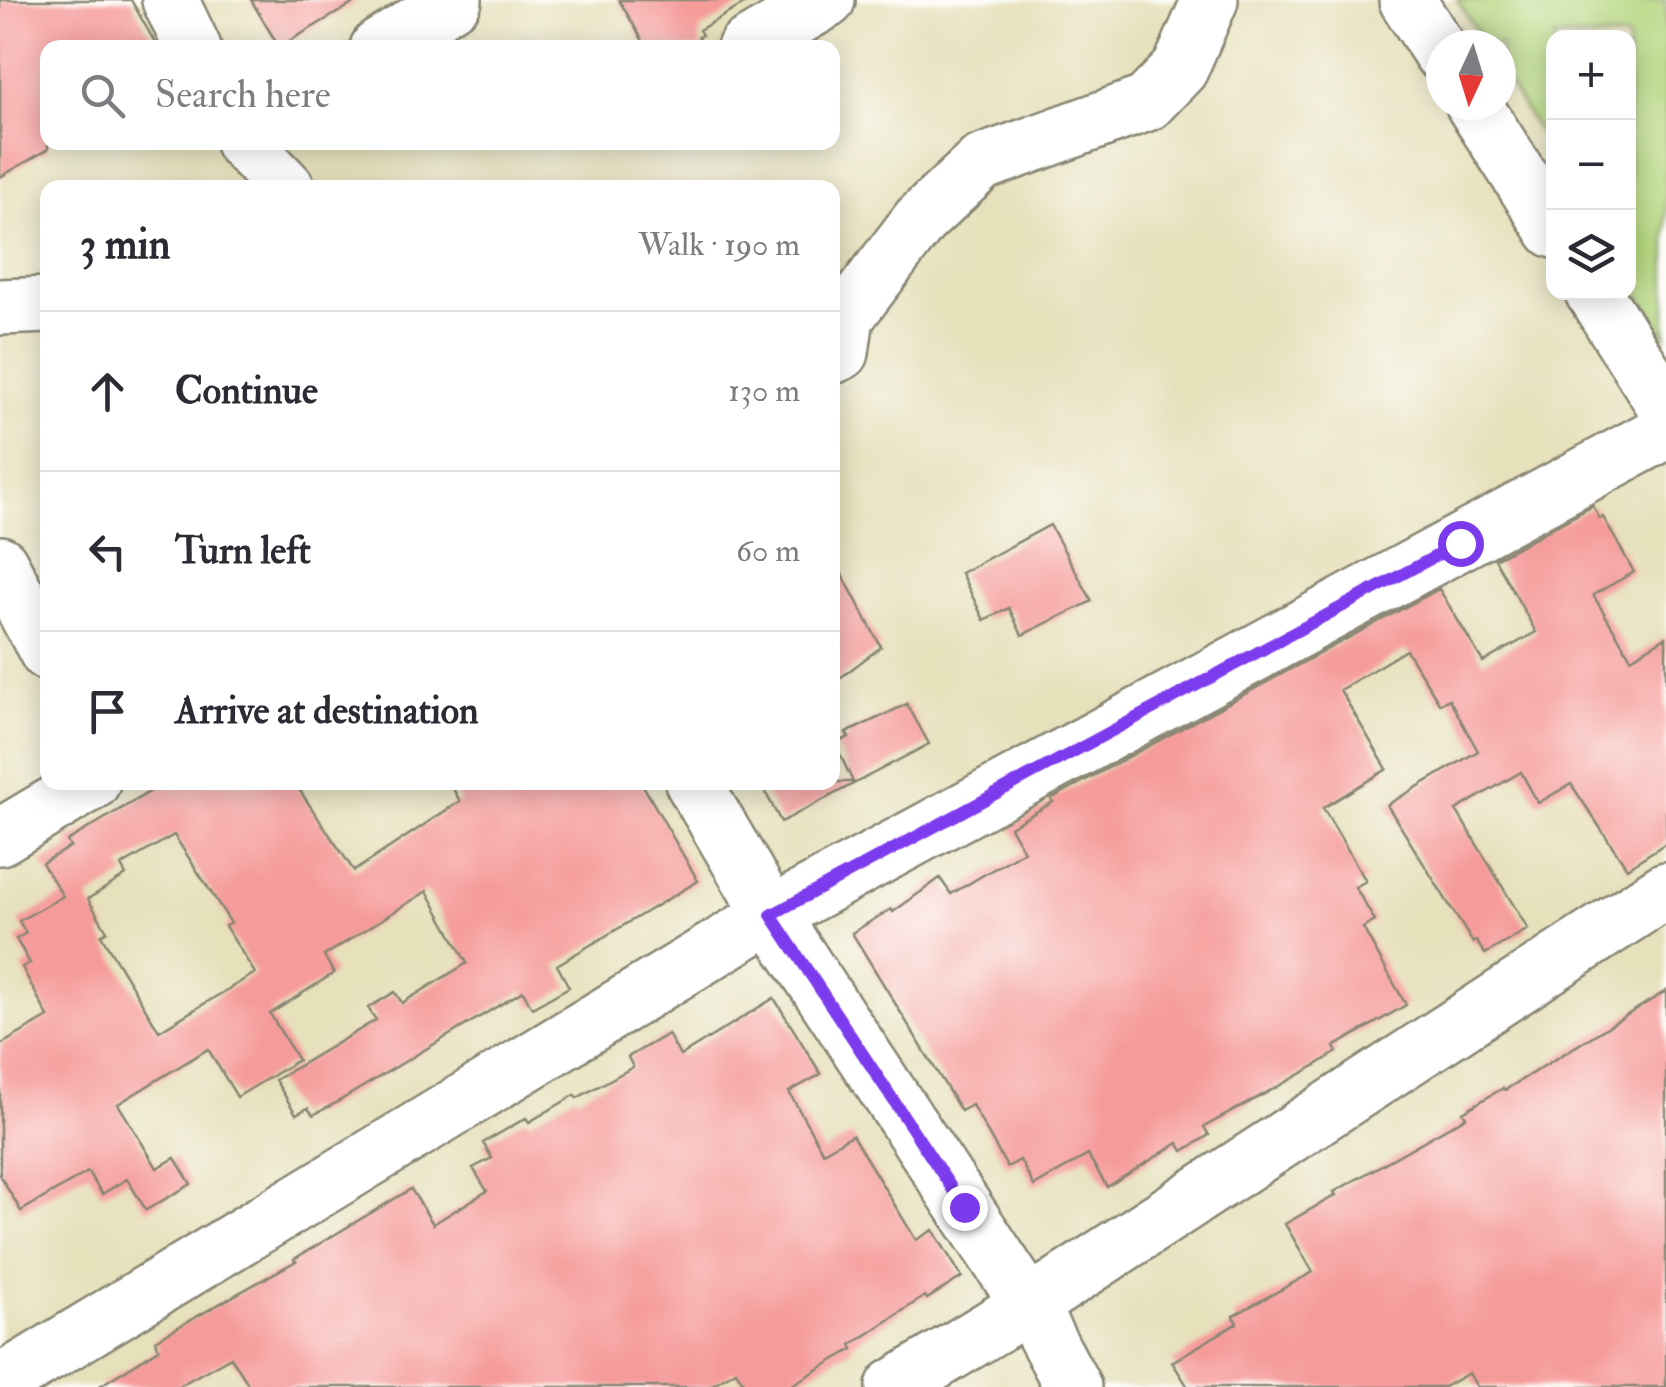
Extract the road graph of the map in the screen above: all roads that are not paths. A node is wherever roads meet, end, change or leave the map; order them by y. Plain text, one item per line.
1 (170, 0) edge
2 (454, 0) edge
3 (826, 0) edge
4 (1210, 0) edge
5 (1407, 0) edge
6 (1426, 30) edge
7 (189, 40) edge
8 (391, 40) edge
9 (758, 40) edge
10 (1484, 120) edge
11 (251, 150) edge
12 (280, 180) edge
13 (1546, 218) edge
14 (1598, 300) edge
15 (40, 304) edge
16 (0, 306) edge
17 (840, 352) edge
18 (1666, 407) edge
19 (1666, 431) edge
20 (0, 564) edge
21 (40, 638) edge
22 (79, 790) edge
23 (698, 790) edge
24 (0, 837) edge
25 (1666, 890) edge
26 (771, 915) junction
27 (1029, 1305) junction
28 (0, 1384) edge
29 (894, 1387) edge
30 (1073, 1387) edge

1 - 7 street
2 - 8 street
3 - 9 street
4 - 17 street
5 - 6 street
10 - 13 street
11 - 12 street
14 - 18 street
15 - 16 street
19 - 26 street
20 - 21 street
22 - 24 street
23 - 26 street
25 - 27 street
26 - 27 street
26 - 28 street
27 - 29 street
27 - 30 street

